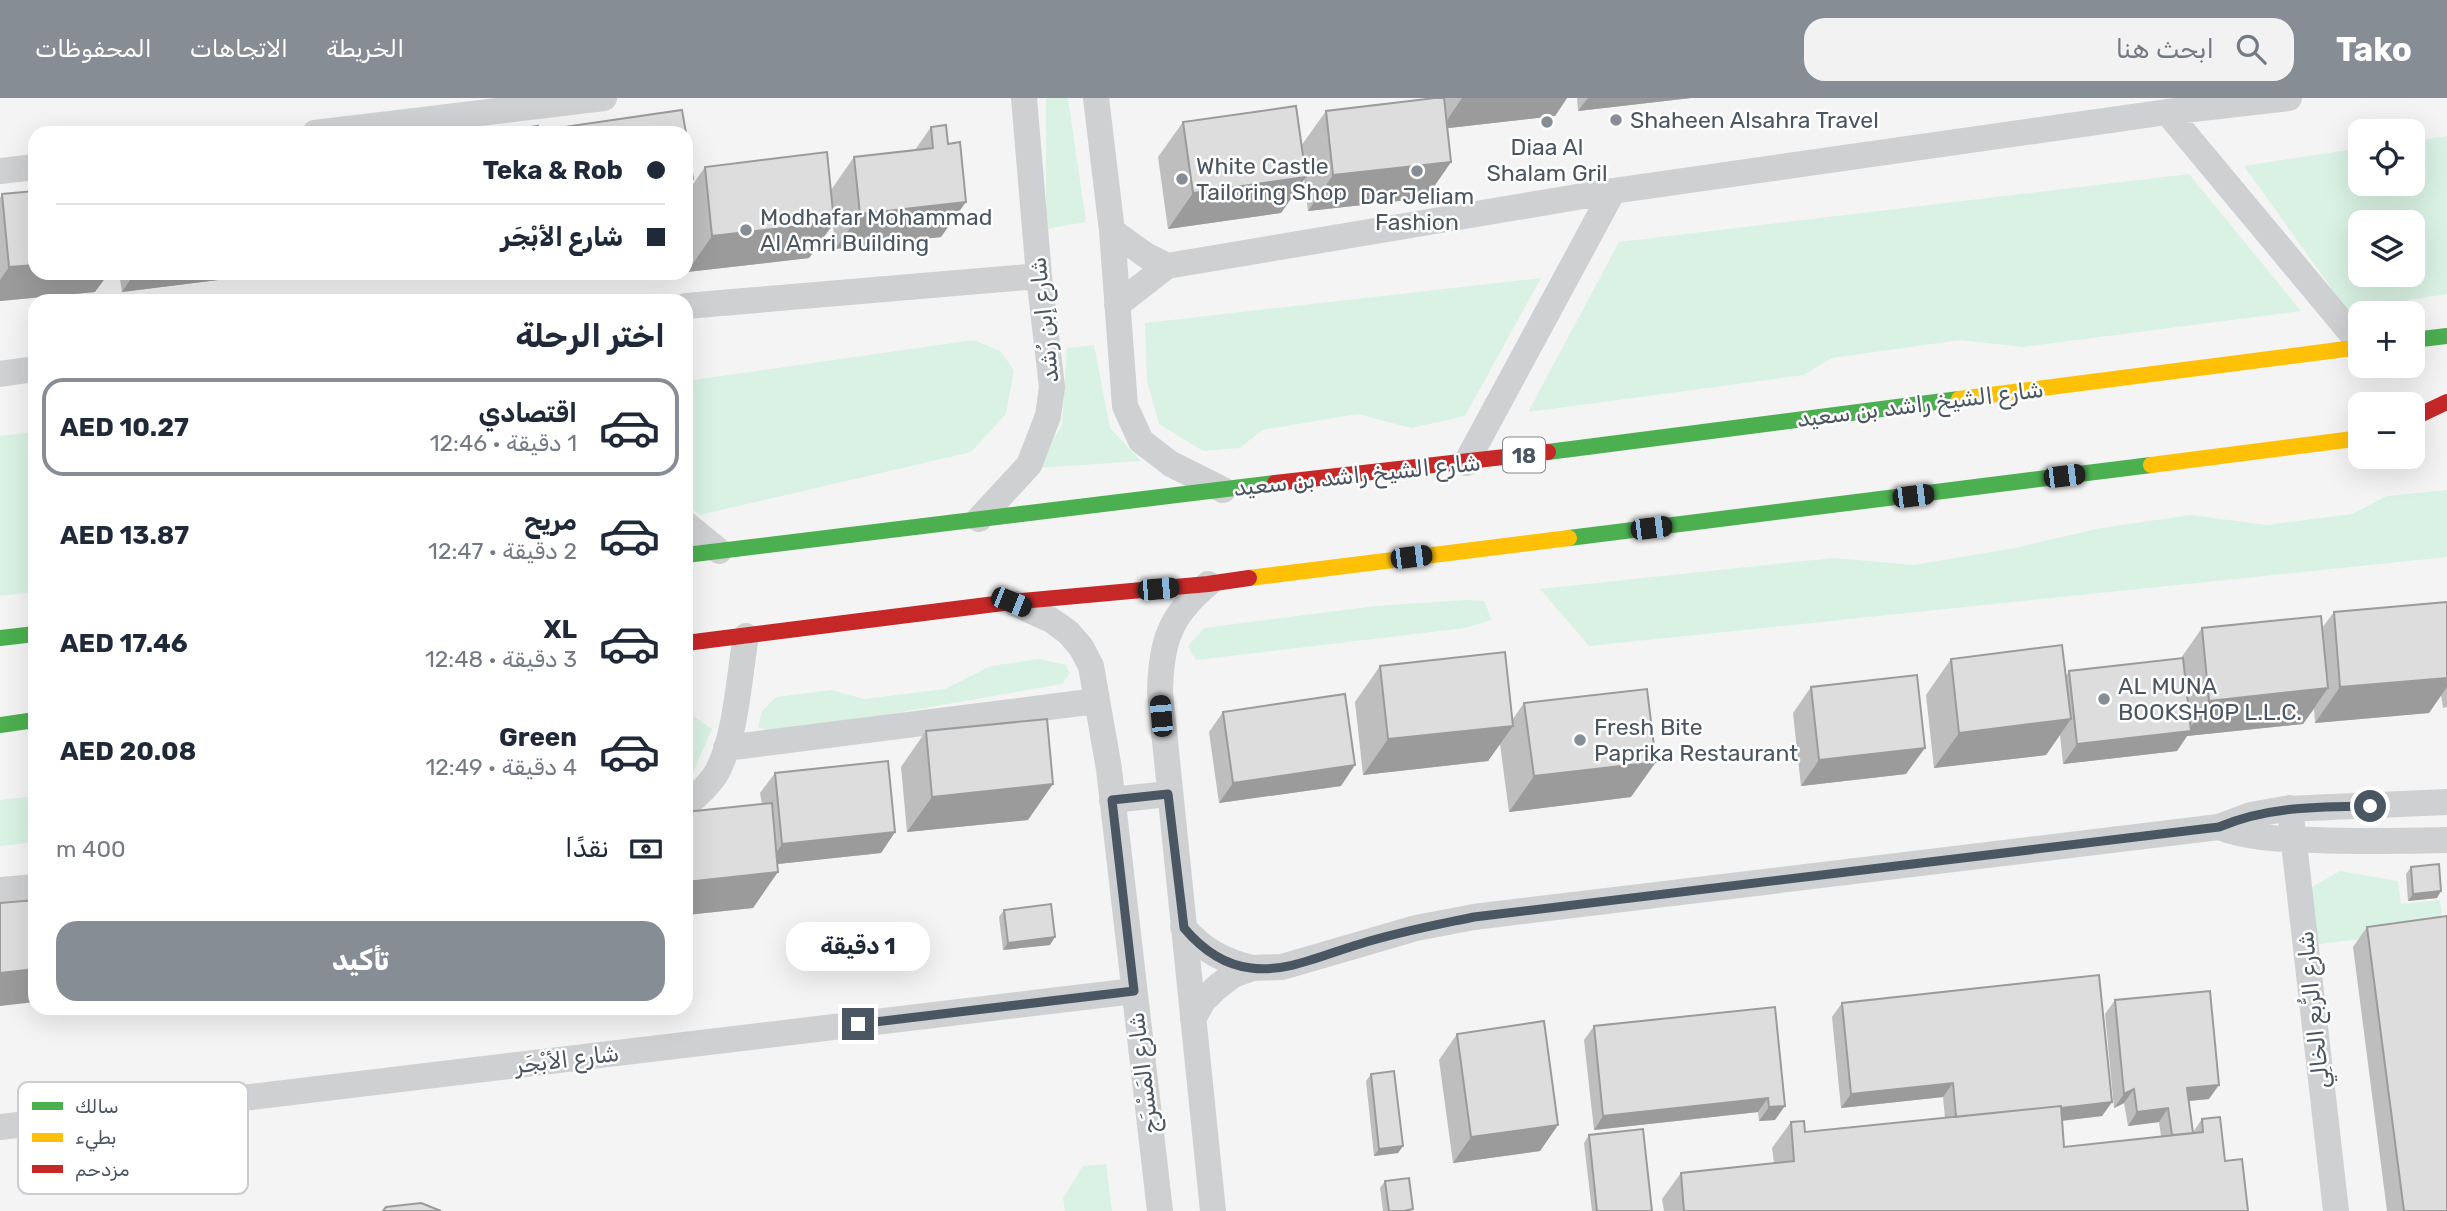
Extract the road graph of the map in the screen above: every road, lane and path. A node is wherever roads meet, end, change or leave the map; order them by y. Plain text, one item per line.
1 (604, 98) edge
2 (1024, 98) edge
3 (1097, 98) edge
4 (2289, 98) edge
5 (2167, 113) junction
6 (373, 126) edge
7 (28, 168) edge
8 (0, 171) edge
9 (1613, 191) junction
10 (1112, 231) junction
11 (1167, 266) junction
12 (1038, 276) junction
13 (693, 305) edge
14 (1117, 305) junction
15 (2348, 330) edge
16 (2447, 336) edge
17 (2425, 339) edge
18 (2348, 348) edge
19 (28, 370) edge
20 (0, 374) edge
21 (2447, 402) edge
22 (2425, 412) edge
23 (2348, 440) edge
24 (1466, 463) junction
25 (1223, 490) junction
26 (979, 519) junction
27 (693, 529) edge
28 (719, 551) junction
29 (693, 554) edge
30 (1208, 584) junction
31 (1011, 602) junction
32 (28, 635) edge
33 (746, 636) junction
34 (0, 638) edge
35 (693, 642) edge
36 (1097, 701) junction
37 (28, 721) edge
38 (0, 724) edge
39 (726, 748) junction
40 (1168, 794) junction
41 (693, 799) edge
42 (1112, 800) junction
43 (2447, 802) edge
44 (2290, 808) junction
45 (2219, 827) junction
46 (2294, 839) junction
47 (2447, 840) edge
48 (28, 888) edge
49 (0, 890) edge
50 (1184, 928) junction
51 (1252, 968) junction
52 (1134, 991) junction
53 (1193, 1019) junction
54 (248, 1097) edge
55 (18, 1125) edge
56 (0, 1127) edge
57 (1160, 1211) edge
58 (1213, 1211) edge
59 (2336, 1211) edge

1 - 6 street
2 - 12 street, شارع إبن رُشد
3 - 10 street
4 - 5 street
5 - 9 street
5 - 15 street
7 - 8 street
9 - 11 street
9 - 24 street
10 - 11 street
10 - 14 street
11 - 14 street
12 - 13 street
12 - 26 street, شارع إبن رُشد
14 - 25 street
16 - 17 main road
18 - 24 main road, شارع الشيخ راشد بن سعيد / 18
19 - 20 street
21 - 22 main road
23 - 30 main road
24 - 25 main road, شارع الشيخ راشد بن سعيد / 18
25 - 26 main road, شارع الشيخ راشد بن سعيد / 18
26 - 28 main road, شارع الشيخ راشد بن سعيد / 18
27 - 28 street
28 - 29 main road, شارع الشيخ راشد بن سعيد / 18
30 - 31 main road
30 - 40 street
31 - 33 main road
31 - 36 street, شارع المَسْرَج
32 - 34 main road
33 - 35 main road
33 - 39 street
36 - 39 street
36 - 42 street, شارع المَسْرَج
37 - 38 main road
39 - 41 street
40 - 42 street
40 - 50 street
42 - 52 street, شارع المَسْرَج
43 - 44 street
44 - 45 street
44 - 46 street, شارع الرُّبع الخالِي
45 - 46 street
45 - 51 street
46 - 47 street
46 - 59 street, شارع الرُّبع الخالِي
48 - 49 street
50 - 51 street
50 - 53 street
51 - 53 street
52 - 54 street, شارع الأبْجَر
52 - 57 street, شارع المَسْرَج
53 - 58 street
55 - 56 street, شارع الأبْجَر

